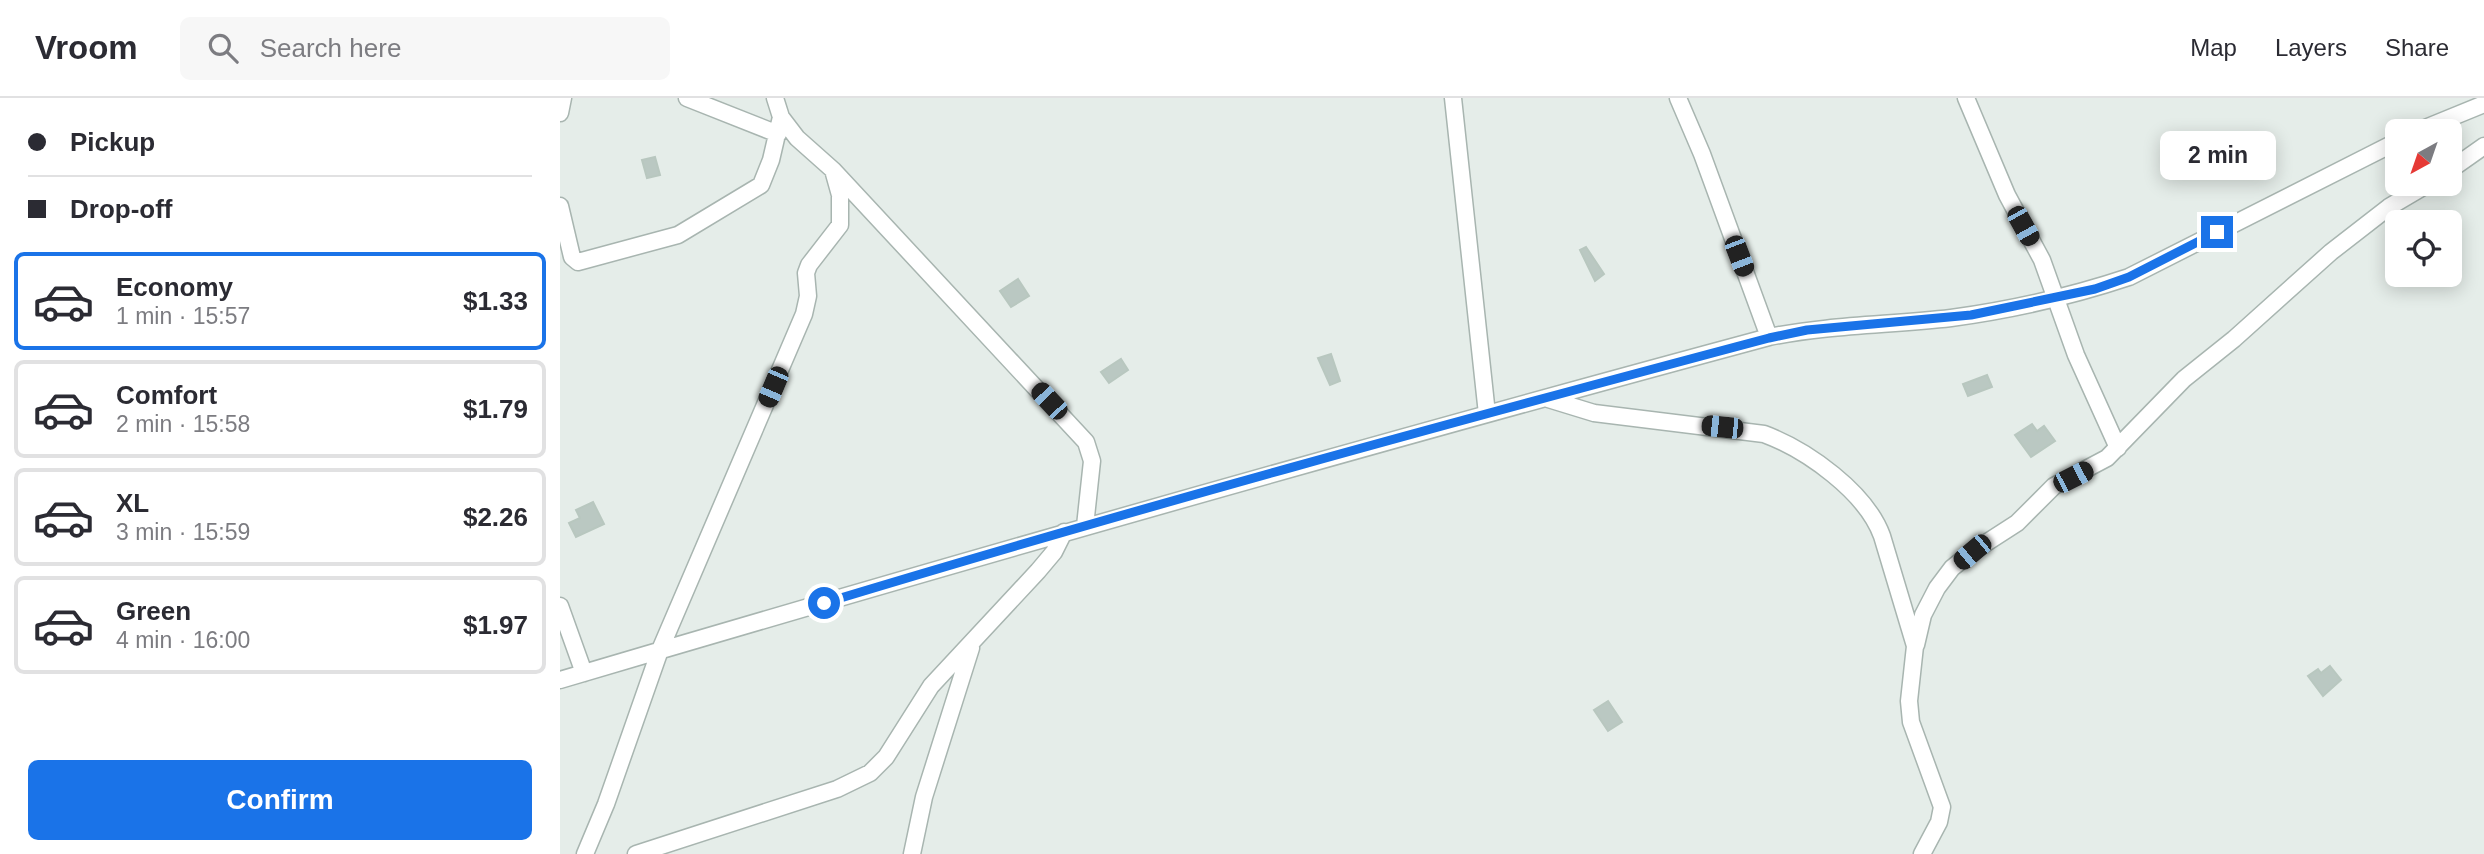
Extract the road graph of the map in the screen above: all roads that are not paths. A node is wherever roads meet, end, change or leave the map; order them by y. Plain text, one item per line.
1 (563, 98) edge
2 (687, 98) edge
3 (775, 98) edge
4 (1453, 98) edge
5 (1678, 98) edge
6 (1966, 98) edge
7 (2484, 104) edge
8 (560, 113) edge
9 (781, 117) junction
10 (2447, 119) edge
11 (778, 134) junction
12 (2484, 146) edge
13 (2385, 148) edge
14 (2462, 162) edge
15 (833, 170) junction
16 (2408, 196) edge
17 (560, 205) edge
18 (2054, 297) junction
19 (1769, 338) junction
20 (1545, 398) junction
21 (1488, 414) junction
22 (2118, 448) junction
23 (1085, 526) junction
24 (1064, 532) junction
25 (560, 606) edge
26 (973, 642) junction
27 (1915, 646) junction
28 (660, 650) junction
29 (584, 673) junction
30 (560, 680) edge
31 (585, 854) edge
32 (636, 854) edge
33 (912, 854) edge
34 (1922, 854) edge

1 - 8 street
2 - 11 street
3 - 9 street
4 - 21 street
5 - 19 street
6 - 18 street
7 - 10 street
9 - 11 street
9 - 15 street
11 - 17 street
12 - 14 street
13 - 18 street
15 - 23 street
15 - 28 street
16 - 22 street
18 - 19 street
18 - 22 street
19 - 20 street
20 - 21 street
20 - 27 street
21 - 23 street
22 - 27 street
23 - 24 street
24 - 26 street
24 - 28 street
25 - 29 street
26 - 32 street
26 - 33 street
27 - 34 street
28 - 29 street
28 - 31 street
29 - 30 street

